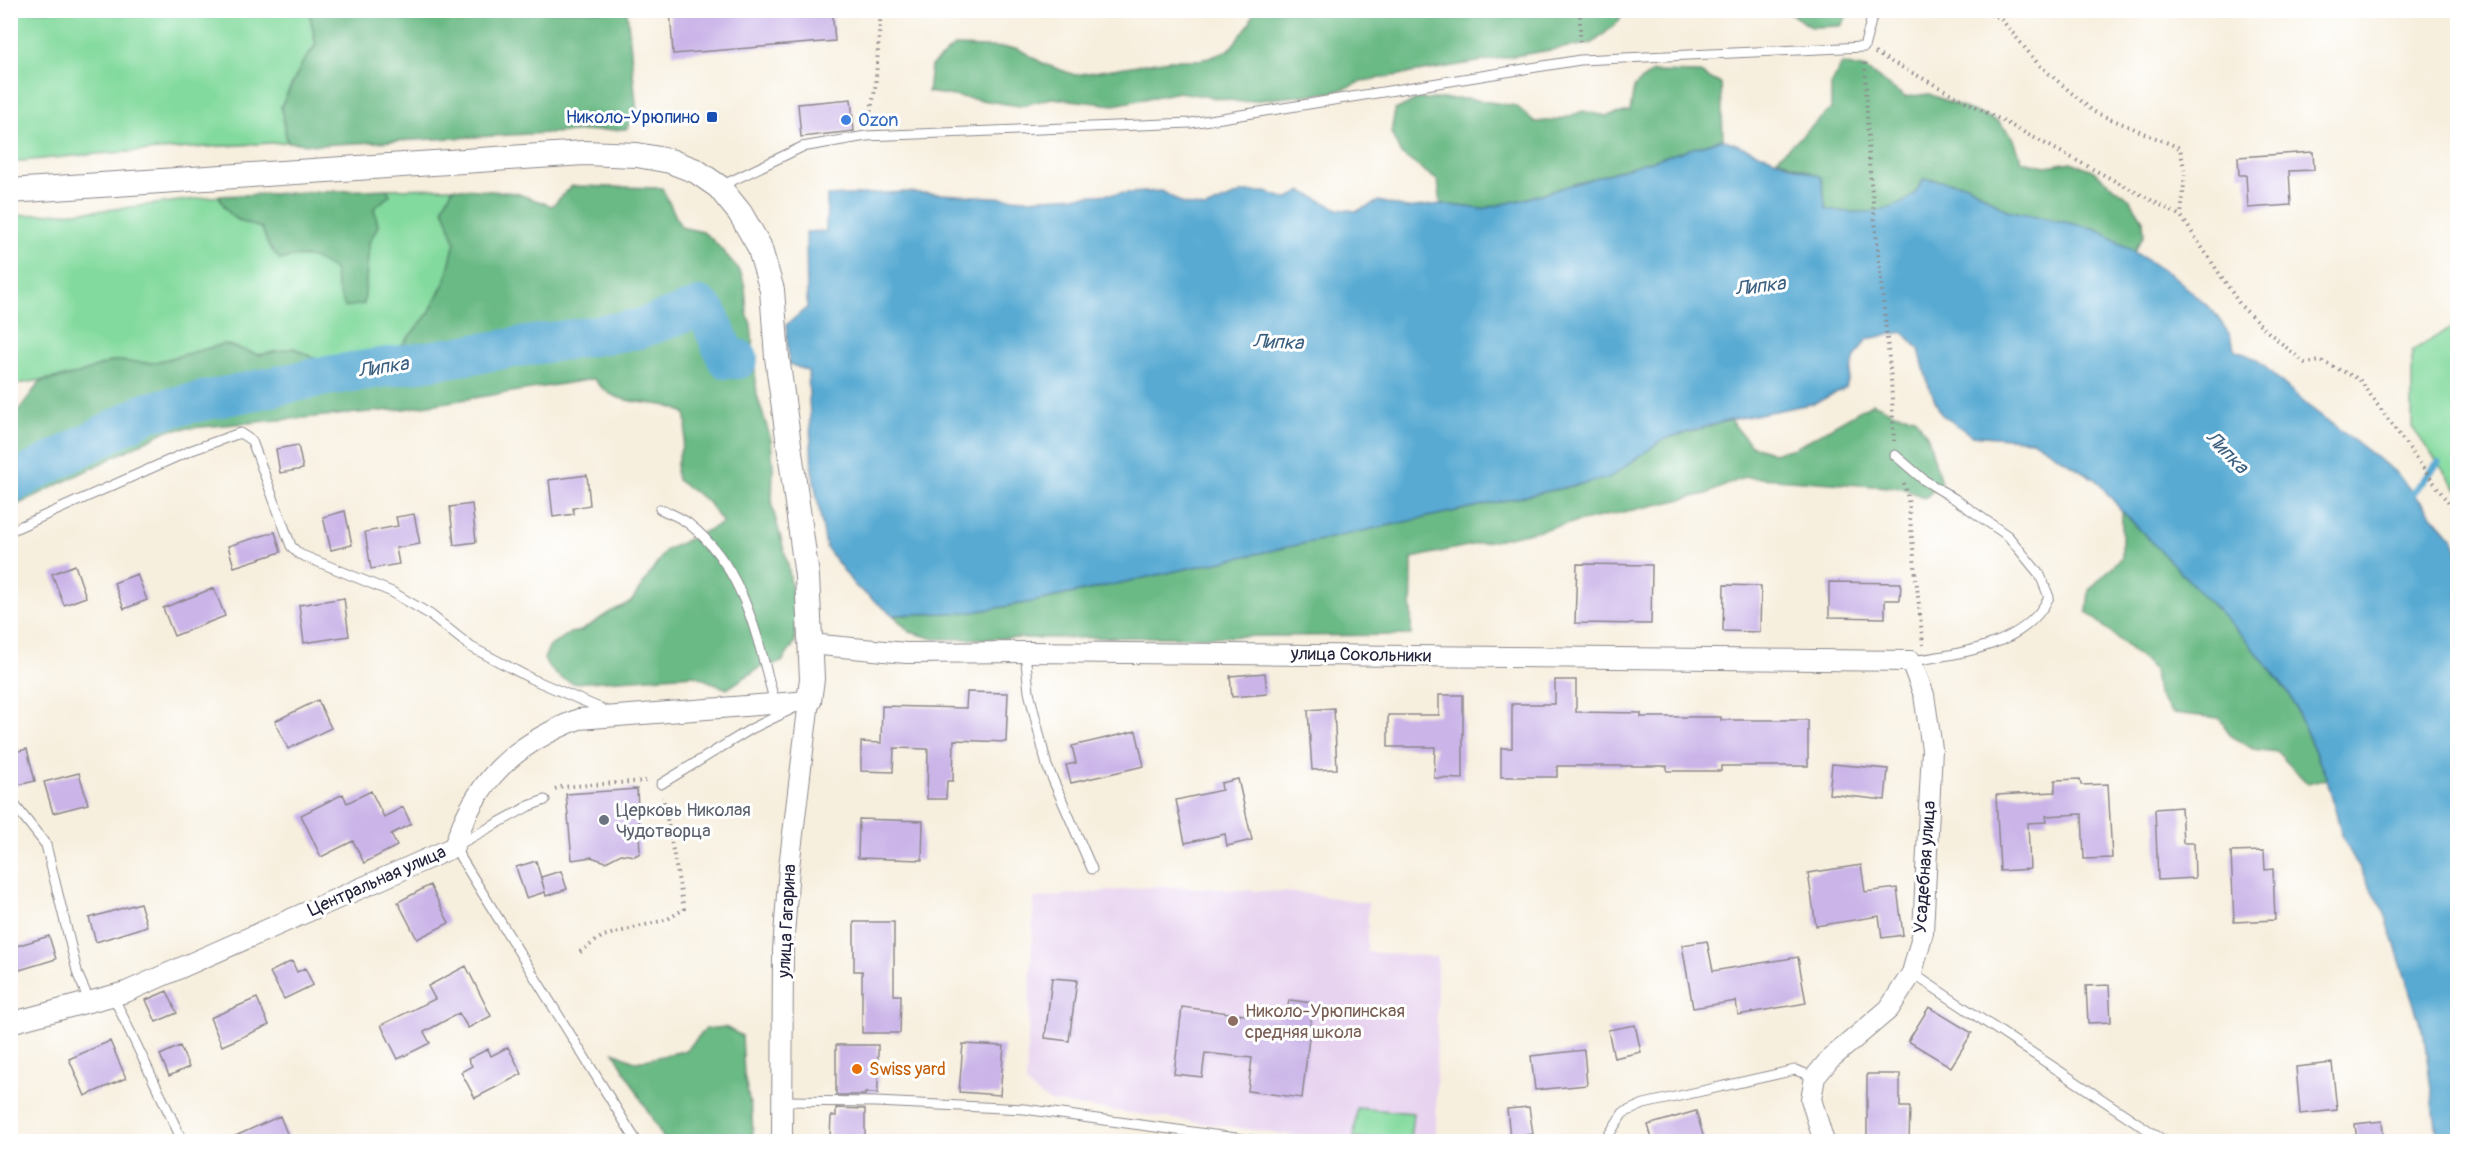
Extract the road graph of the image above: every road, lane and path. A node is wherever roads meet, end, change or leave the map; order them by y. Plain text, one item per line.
1 (881, 10) edge
2 (1580, 10) edge
3 (1874, 10) edge
4 (1979, 10) edge
5 (1864, 47) junction
6 (1580, 60) junction
7 (866, 136) junction
8 (719, 187) junction
9 (10, 191) edge
10 (2181, 216) junction
11 (1895, 454) junction
12 (660, 509) dead end
13 (2457, 516) edge
14 (10, 531) edge
15 (810, 644) junction
16 (1025, 652) junction
17 (1918, 660) junction
18 (809, 701) junction
19 (776, 703) junction
20 (617, 715) junction
21 (661, 784) junction
22 (10, 799) edge
23 (545, 800) joint
24 (454, 847) junction
25 (1092, 869) dead end
26 (580, 952) dead end
27 (1912, 973) junction
28 (113, 996) junction
29 (90, 1002) junction
30 (10, 1023) edge
31 (1815, 1077) junction
32 (783, 1101) junction
33 (183, 1142) edge
34 (637, 1142) edge
35 (783, 1142) edge
36 (1265, 1142) edge
37 (1605, 1142) edge
38 (1824, 1142) edge
39 (2166, 1142) edge

1 - 7 path
2 - 6 path
3 - 5 lane
4 - 10 path
5 - 6 lane
5 - 10 path
5 - 11 path
6 - 7 lane
7 - 8 lane
8 - 9 street
8 - 15 street
10 - 13 path
11 - 17 path
11 - 17 lane
12 - 19 lane
14 - 20 lane
15 - 16 street, улица Сокольники
15 - 18 street
16 - 17 street, улица Сокольники
16 - 25 lane
17 - 27 street, Усадебная улица
18 - 19 street, Центральная улица
18 - 21 lane
18 - 32 street, улица Гагарина
19 - 20 street, Центральная улица
20 - 24 street, Центральная улица
21 - 23 path
21 - 26 path
22 - 29 lane
23 - 24 lane
24 - 28 street, Центральная улица
24 - 34 lane
27 - 31 street, Усадебная улица
27 - 39 lane
28 - 29 street, Центральная улица
28 - 33 lane
29 - 30 street, Центральная улица
31 - 37 lane
31 - 38 street
32 - 35 street, улица Гагарина
32 - 36 lane

